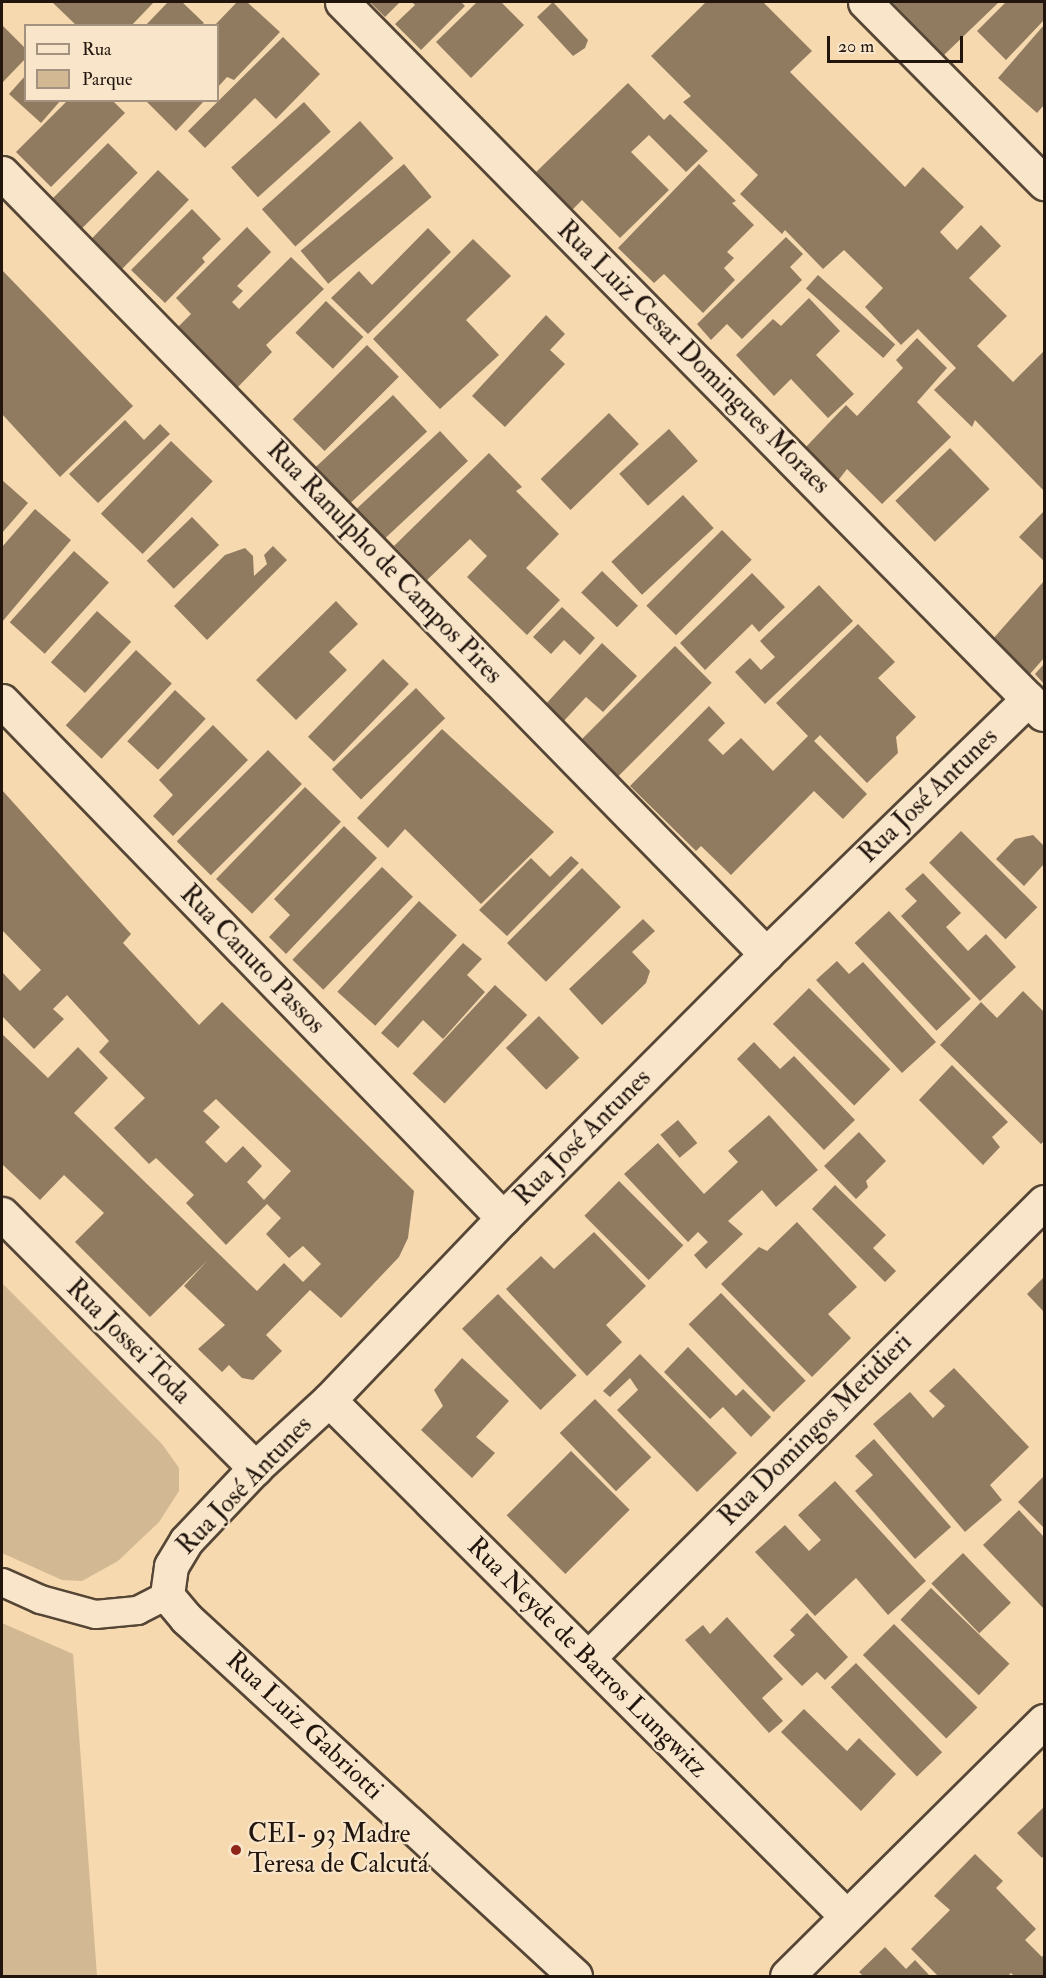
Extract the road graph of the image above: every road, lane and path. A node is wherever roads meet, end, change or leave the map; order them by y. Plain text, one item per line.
1 (342, 2) edge
2 (865, 2) edge
3 (2, 173) edge
4 (1044, 183) edge
5 (2, 701) edge
6 (1036, 707) edge
7 (766, 954) junction
8 (1044, 1202) edge
9 (2, 1214) edge
10 (503, 1218) junction
11 (329, 1400) junction
12 (255, 1468) junction
13 (2, 1582) edge
14 (167, 1595) junction
15 (588, 1658) junction
16 (1044, 1721) edge
17 (846, 1916) junction
18 (575, 1977) edge
19 (787, 1977) edge

1 - 6 street, Rua Luiz Cesar Domingues Moraes
2 - 4 street
3 - 7 street, Rua Ranulpho de Campos Pires
5 - 10 street, Rua Canuto Passos
6 - 7 street, Rua José Antunes
7 - 10 street, Rua José Antunes
8 - 15 street, Rua Domingos Metidieri
9 - 12 street, Rua Jossei Toda
10 - 11 street, Rua José Antunes
11 - 12 street, Rua José Antunes
11 - 15 street, Rua Neyde de Barros Lungwitz
12 - 14 street, Rua José Antunes
13 - 14 lane
14 - 18 street, Rua Luiz Gabriotti
15 - 17 street, Rua Neyde de Barros Lungwitz
16 - 17 street
17 - 19 street

